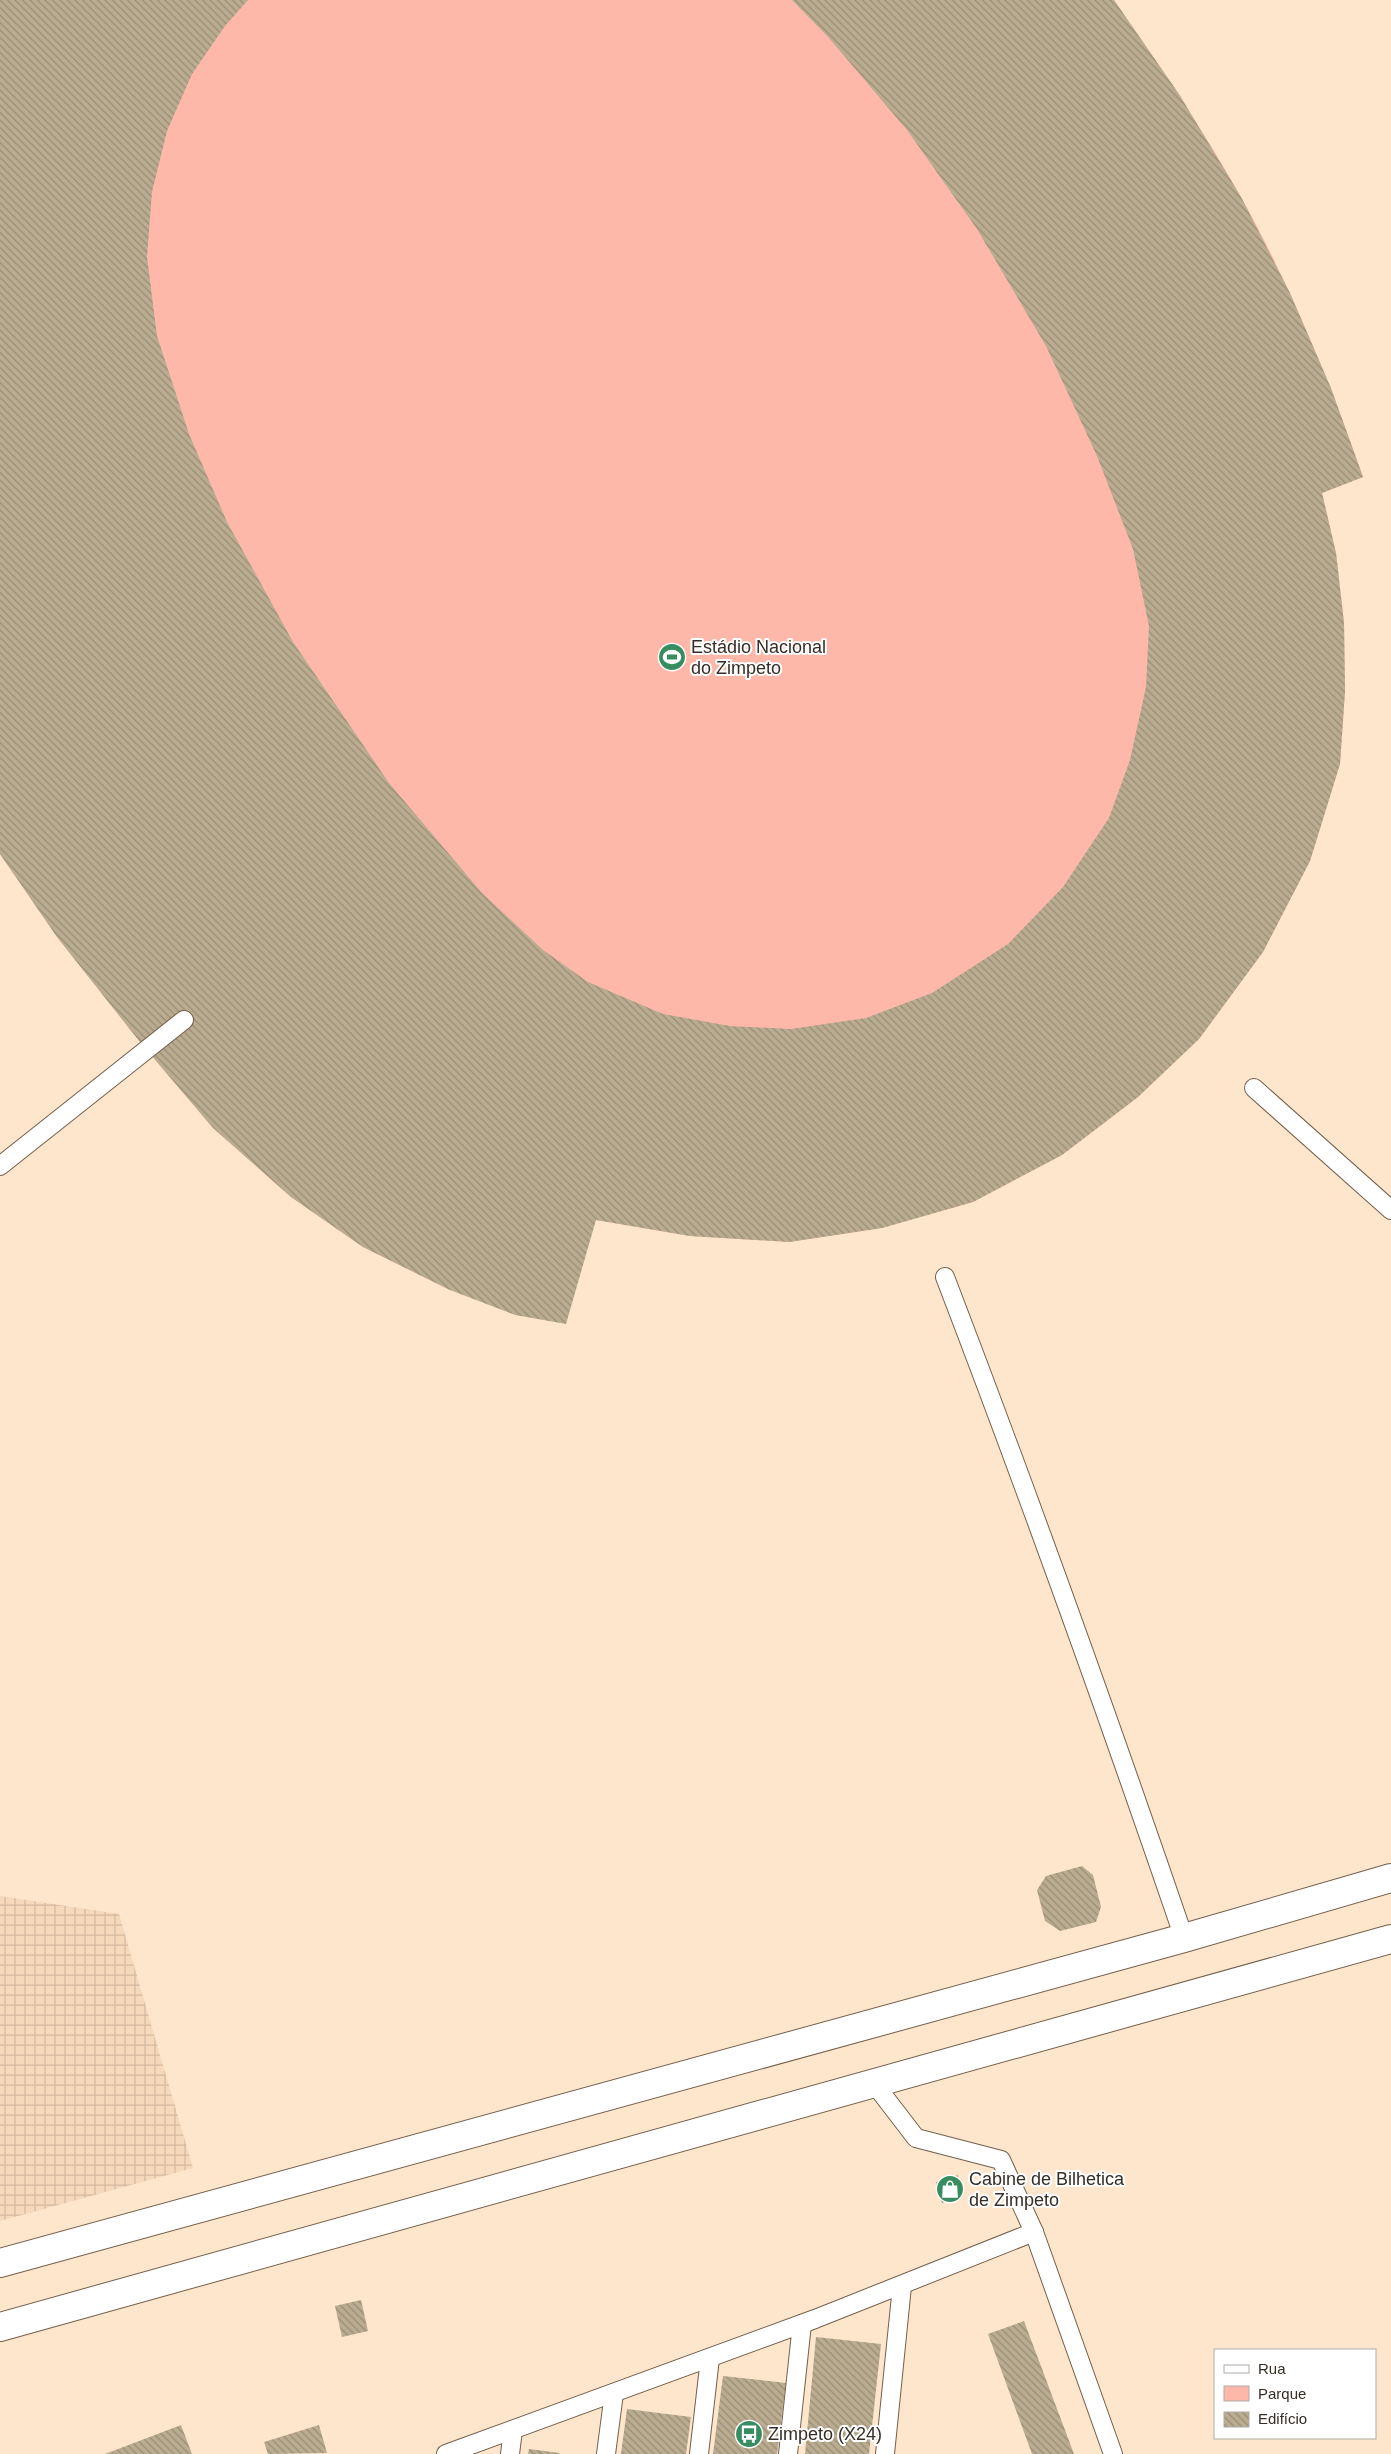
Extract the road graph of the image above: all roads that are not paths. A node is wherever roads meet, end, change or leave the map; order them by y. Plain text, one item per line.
1 (184, 1020) dead end
2 (1254, 1088) dead end
3 (0, 1166) edge
4 (1391, 1210) edge
5 (945, 1277) dead end
6 (1391, 1878) edge
7 (1184, 1938) junction
8 (1391, 1940) edge
9 (873, 2082) junction
10 (1034, 2232) junction
11 (0, 2262) edge
12 (902, 2286) junction
13 (802, 2324) junction
14 (0, 2327) edge
15 (710, 2358) junction
16 (614, 2393) junction
17 (513, 2430) junction
18 (446, 2454) edge
19 (510, 2454) edge
20 (606, 2454) edge
21 (699, 2454) edge
22 (788, 2454) edge
23 (885, 2454) edge
24 (1113, 2454) edge

1 - 3 lane
2 - 4 lane
5 - 7 lane
6 - 7 street
7 - 11 street
8 - 9 street
9 - 10 lane
9 - 14 street
10 - 12 lane
10 - 24 lane
12 - 13 lane
12 - 23 lane
13 - 15 lane
13 - 22 lane
15 - 16 lane
15 - 21 lane
16 - 17 lane
16 - 20 lane
17 - 18 lane
17 - 19 lane

